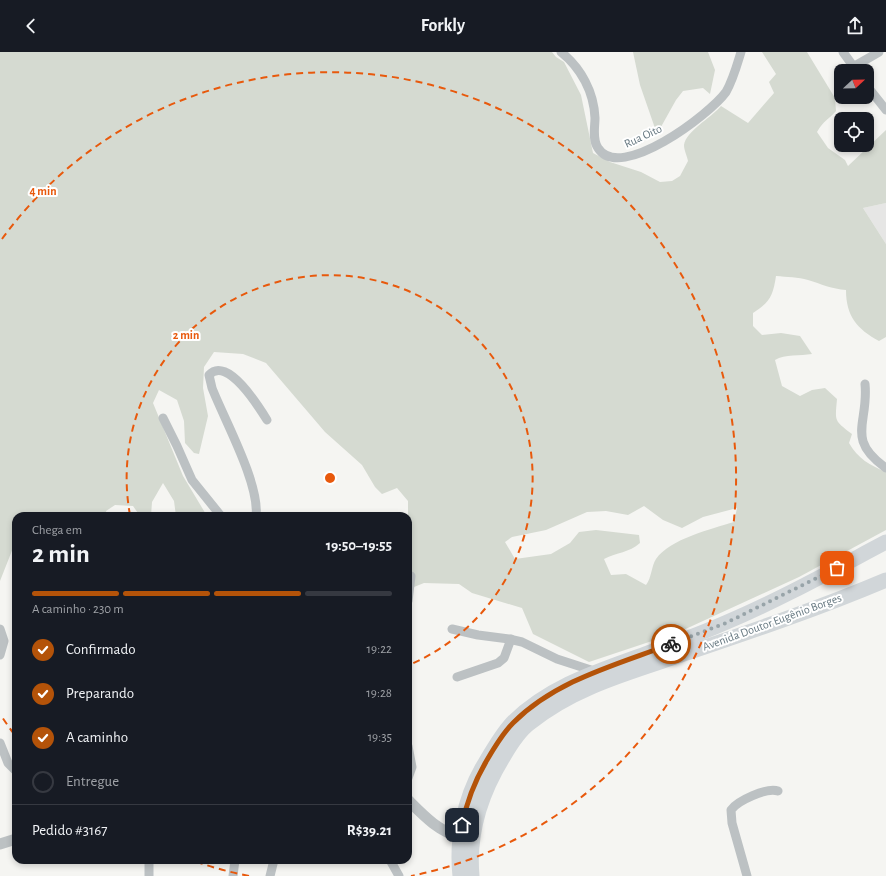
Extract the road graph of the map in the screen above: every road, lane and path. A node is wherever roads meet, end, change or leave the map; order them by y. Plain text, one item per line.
1 (561, 52) edge
2 (741, 52) edge
3 (843, 52) edge
4 (880, 52) edge
5 (851, 64) edge
6 (862, 64) edge
7 (874, 95) edge
8 (886, 110) edge
9 (865, 384) dead end
10 (163, 418) dead end
11 (267, 420) dead end
12 (886, 468) edge
13 (218, 512) edge
14 (256, 512) edge
15 (886, 542) edge
16 (886, 580) edge
17 (0, 629) edge
18 (452, 629) dead end
19 (511, 640) junction
20 (0, 655) edge
21 (594, 671) junction
22 (457, 677) dead end
23 (0, 743) edge
24 (12, 767) edge
25 (778, 791) dead end
26 (412, 804) edge
27 (460, 837) junction
28 (12, 840) edge
29 (0, 844) edge
30 (149, 864) edge
31 (234, 864) edge
32 (273, 864) edge
33 (392, 864) edge
34 (149, 876) edge
35 (233, 876) edge
36 (270, 876) edge
37 (399, 876) edge
38 (460, 876) edge
39 (472, 876) edge
40 (747, 876) edge

1 - 2 street, Rua Oito
3 - 5 street
4 - 6 street
7 - 8 street
9 - 12 street
10 - 13 street
11 - 14 street
15 - 21 highway, Avenida Doutor Eugênio Borges
16 - 39 highway, Avenida Doutor Eugênio Borges
17 - 20 street
18 - 19 street
19 - 21 street
19 - 22 street
21 - 27 highway, Avenida Doutor Eugênio Borges
23 - 24 street
25 - 40 street
26 - 27 street
27 - 38 highway, Avenida Doutor Eugênio Borges
28 - 29 street
30 - 34 street
31 - 35 street
32 - 36 street
33 - 37 street

